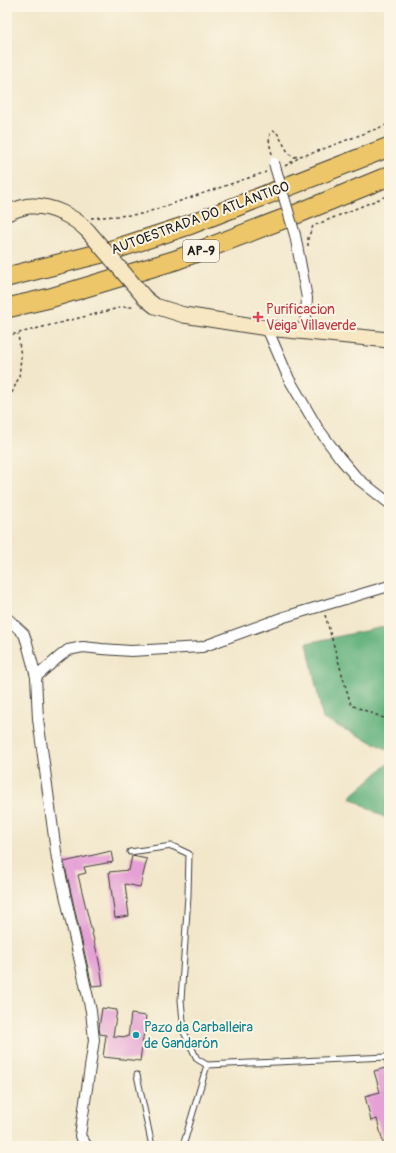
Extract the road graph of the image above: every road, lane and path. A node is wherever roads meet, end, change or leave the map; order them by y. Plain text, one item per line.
1 (389, 124) edge
2 (389, 147) edge
3 (300, 157) junction
4 (275, 167) junction
5 (389, 176) edge
6 (389, 195) edge
7 (7, 213) edge
8 (73, 219) junction
9 (308, 252) dead end
10 (7, 277) edge
11 (150, 302) junction
12 (7, 308) edge
13 (267, 328) junction
14 (305, 331) junction
15 (18, 334) junction
16 (7, 336) edge
17 (389, 340) edge
18 (7, 404) edge
19 (389, 503) edge
20 (389, 586) edge
21 (322, 606) junction
22 (7, 618) edge
23 (7, 628) edge
24 (24, 634) junction
25 (36, 677) junction
26 (389, 720) edge
27 (130, 852) dead end
28 (388, 1063) dead end
29 (207, 1065) junction
30 (137, 1075) dead end
31 (87, 1146) edge
32 (152, 1146) edge
33 (182, 1146) edge

1 - 3 path
2 - 10 highway, AUTOESTRADA DO ATLÁNTICO / AP-9
3 - 4 path
3 - 4 path
4 - 8 path
4 - 14 street, bridge
5 - 12 highway, AUTOESTRADA DO ATLÁNTICO / AP-9
6 - 9 path
7 - 8 street
8 - 11 street, bridge
11 - 13 street
11 - 15 path
13 - 14 street
13 - 19 street
14 - 17 street
15 - 16 path
15 - 18 path
20 - 21 street
21 - 25 street
21 - 26 path
22 - 24 street
23 - 24 street
24 - 25 street
25 - 31 street
27 - 29 lane
28 - 29 lane
29 - 33 lane
30 - 32 lane

